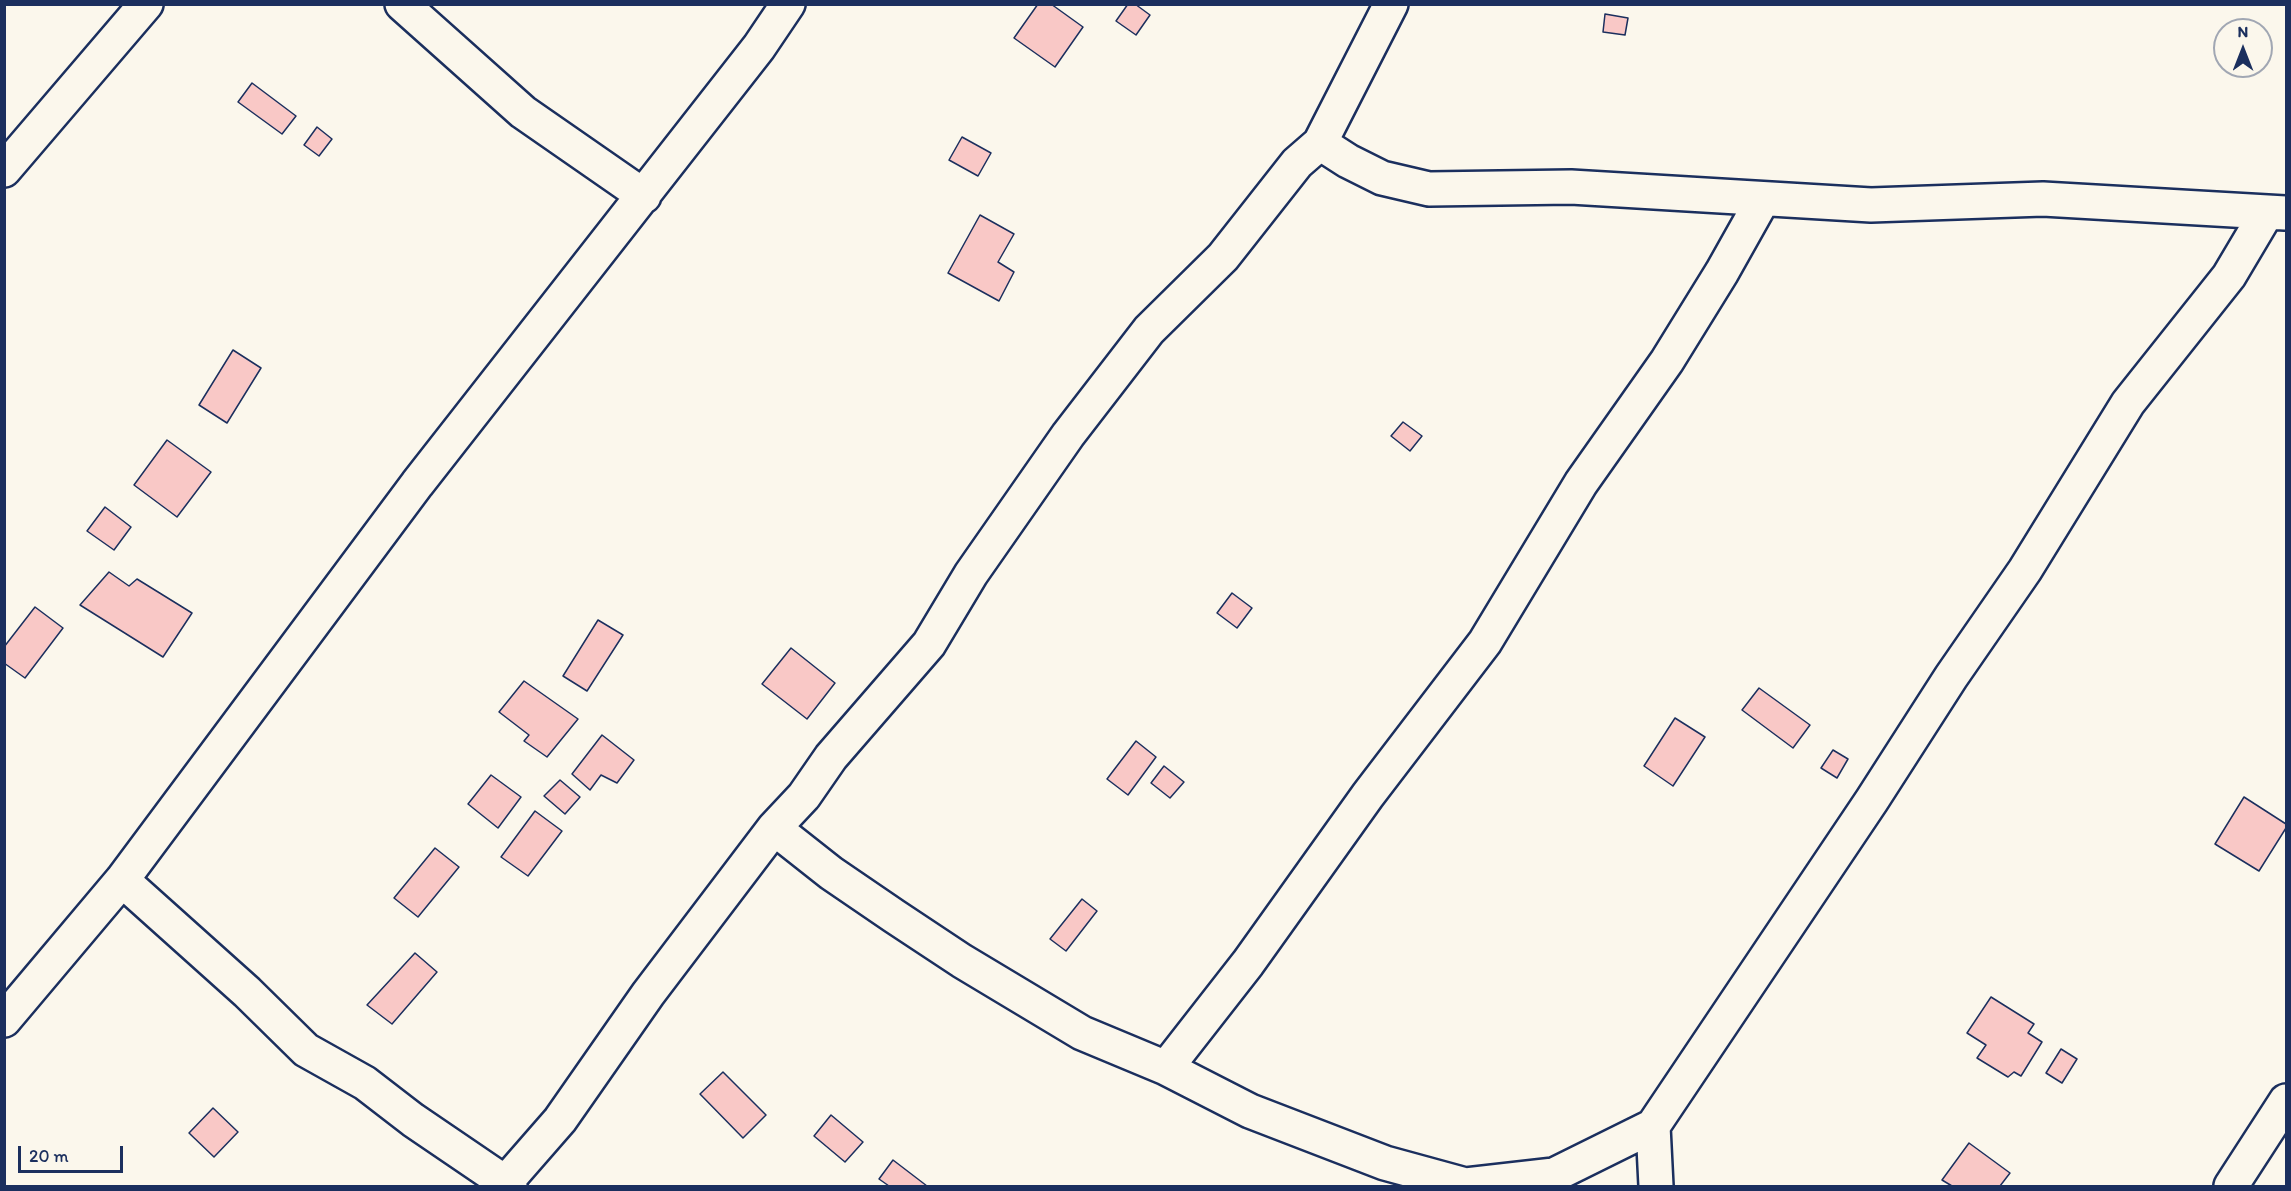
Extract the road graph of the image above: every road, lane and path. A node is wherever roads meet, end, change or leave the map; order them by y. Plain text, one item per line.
1 (146, 4) edge
2 (402, 4) edge
3 (788, 4) edge
4 (1391, 4) edge
5 (1320, 143) junction
6 (4, 170) edge
7 (644, 196) junction
8 (1763, 199) junction
9 (2277, 212) edge
10 (774, 828) junction
11 (122, 880) junction
12 (4, 1020) edge
13 (1166, 1068) junction
14 (2286, 1101) edge
15 (1653, 1126) junction
16 (508, 1184) edge
17 (1468, 1186) edge
18 (1656, 1186) edge
19 (2231, 1186) edge

1 - 6 street
2 - 7 street
3 - 7 street
4 - 5 street
5 - 8 street
5 - 10 street
7 - 11 street
8 - 9 street
8 - 13 street
9 - 15 street
10 - 13 street
10 - 16 street
11 - 12 street
11 - 16 street
13 - 17 street
14 - 19 street
15 - 17 street
15 - 18 street

